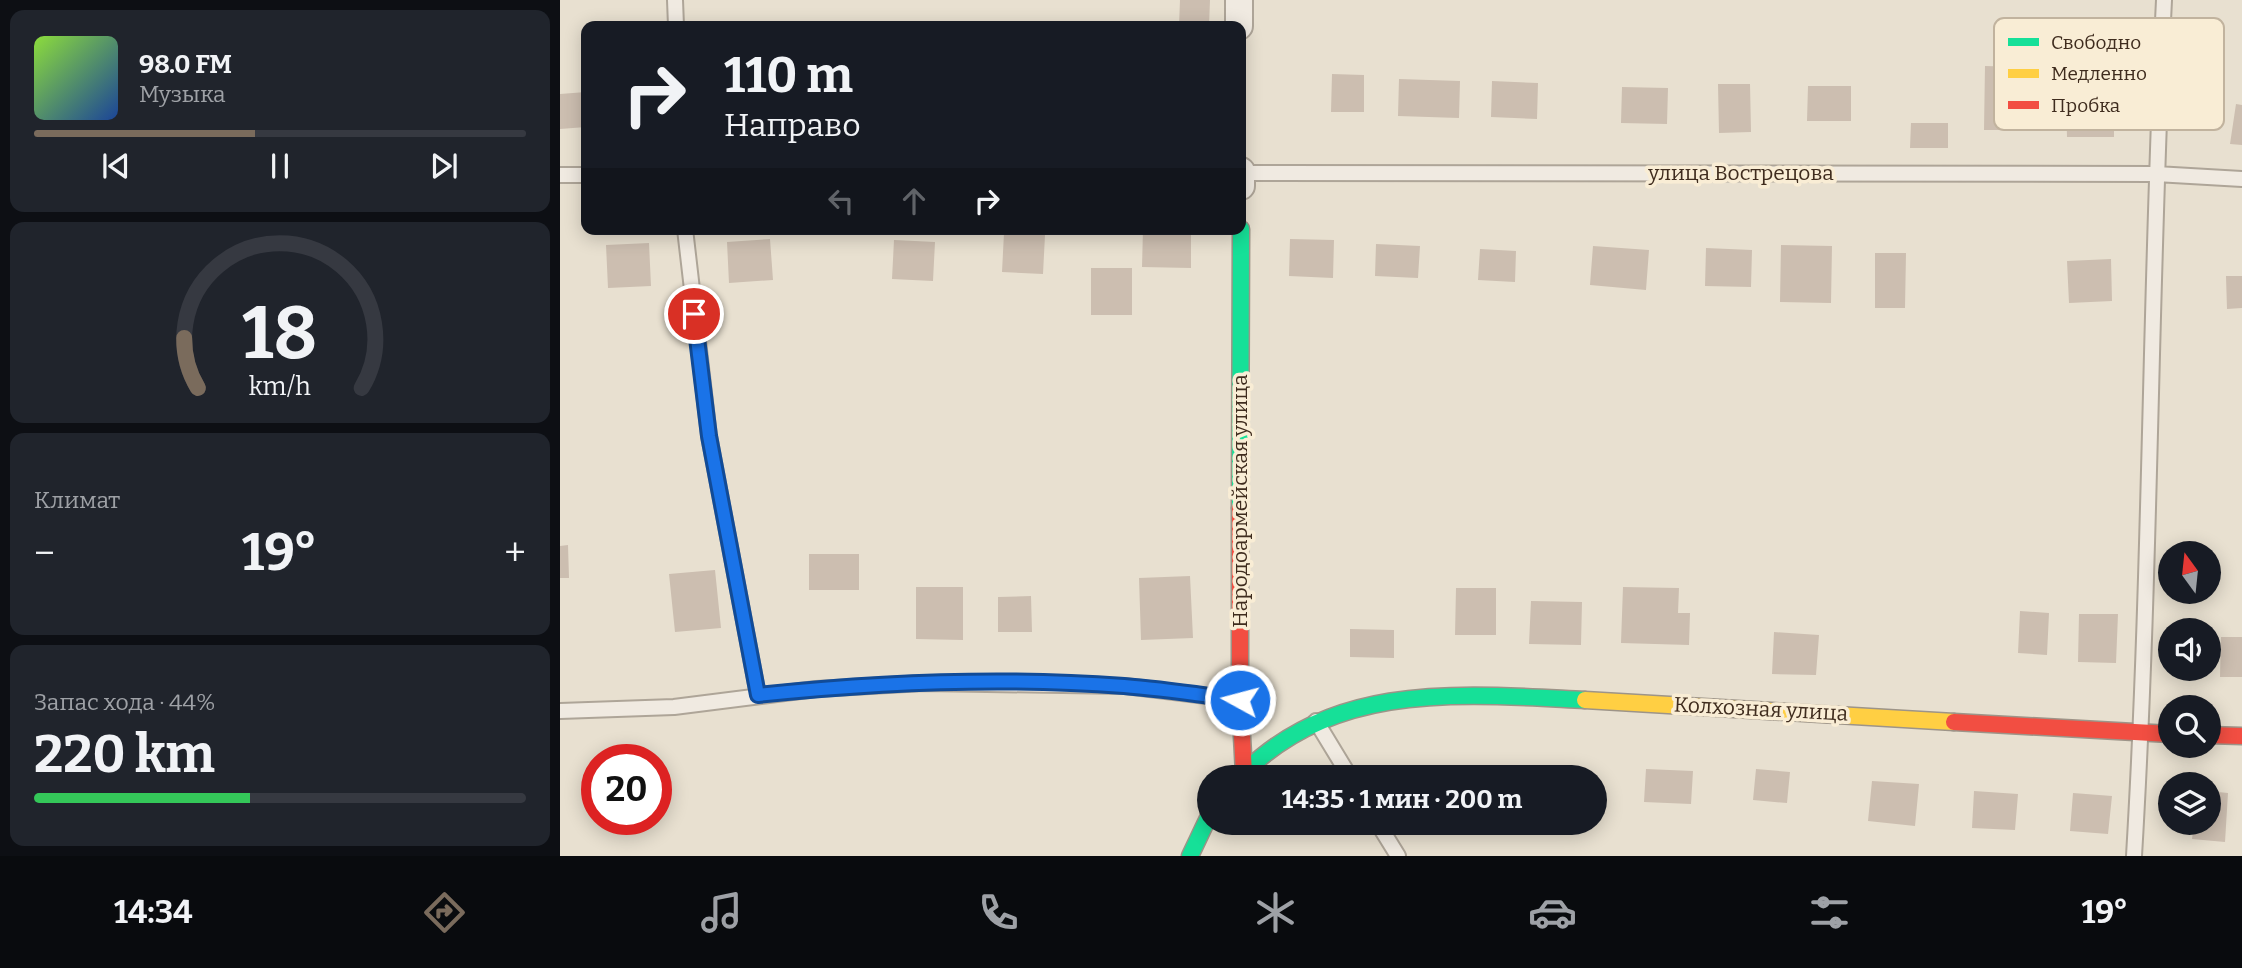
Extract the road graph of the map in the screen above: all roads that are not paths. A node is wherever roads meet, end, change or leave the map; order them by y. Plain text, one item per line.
1 (675, 0) edge
2 (1239, 0) edge
3 (2164, 0) edge
4 (2163, 18) edge
5 (676, 21) edge
6 (1239, 21) edge
7 (2158, 130) edge
8 (1246, 172) edge
9 (2156, 174) junction
10 (560, 175) edge
11 (581, 175) edge
12 (2242, 179) edge
13 (686, 235) edge
14 (1241, 235) edge
15 (758, 695) junction
16 (1240, 700) junction
17 (560, 711) edge
18 (1316, 720) junction
19 (2141, 733) junction
20 (2158, 734) edge
21 (2221, 735) edge
22 (2242, 736) edge
23 (1242, 765) edge
24 (1252, 765) edge
25 (1343, 765) edge
26 (1200, 835) edge
27 (1385, 835) edge
28 (1190, 856) edge
29 (1398, 856) edge
30 (2134, 856) edge

1 - 5 lane
2 - 6 street
3 - 4 lane
7 - 9 lane
8 - 9 lane, улица Вострецова
9 - 12 lane, улица Вострецова
9 - 19 lane
10 - 11 lane
13 - 15 lane
14 - 16 street, Народоармейская улица
15 - 16 lane
15 - 17 lane
16 - 23 street, Народоармейская улица
18 - 19 street, Колхозная улица
18 - 24 street, Колхозная улица
18 - 25 lane
19 - 20 street, Колхозная улица
19 - 30 lane
21 - 22 street
26 - 28 street
27 - 29 lane

